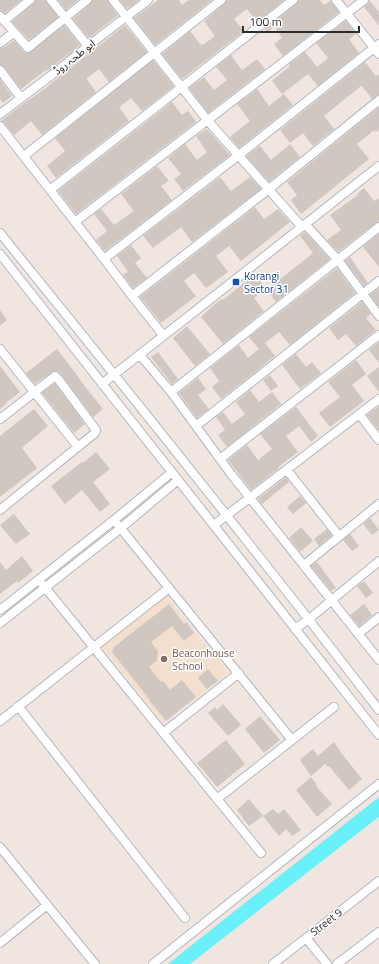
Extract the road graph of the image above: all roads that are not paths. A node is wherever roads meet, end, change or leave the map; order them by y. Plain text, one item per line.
1 (30, 0) edge
2 (51, 0) edge
3 (87, 0) edge
4 (114, 0) edge
5 (148, 0) edge
6 (221, 0) edge
7 (293, 0) edge
8 (336, 0) edge
9 (364, 0) edge
10 (347, 14) junction
11 (127, 17) junction
12 (2, 18) edge
13 (66, 18) junction
14 (14, 32) junction
15 (0, 43) edge
16 (88, 46) junction
17 (377, 49) edge
18 (154, 52) junction
19 (0, 70) edge
20 (181, 87) junction
21 (22, 98) junction
22 (379, 100) edge
23 (0, 114) edge
24 (208, 121) junction
25 (0, 126) edge
26 (239, 155) junction
27 (24, 156) junction
28 (379, 166) edge
29 (269, 189) junction
30 (50, 190) junction
31 (75, 222) junction
32 (304, 225) junction
33 (379, 227) edge
34 (0, 233) edge
35 (0, 254) edge
36 (104, 259) junction
37 (338, 260) junction
38 (379, 281) edge
39 (363, 294) junction
40 (132, 296) junction
41 (379, 316) edge
42 (163, 335) junction
43 (379, 335) edge
44 (0, 349) edge
45 (140, 355) junction
46 (114, 374) junction
47 (102, 384) junction
48 (34, 392) junction
49 (171, 392) junction
50 (379, 399) edge
51 (360, 415) junction
52 (0, 419) edge
53 (196, 426) junction
54 (379, 440) edge
55 (78, 447) junction
56 (220, 459) junction
57 (287, 470) junction
58 (172, 472) junction
59 (178, 480) junction
60 (251, 498) junction
61 (379, 504) edge
62 (0, 510) edge
63 (227, 516) junction
64 (114, 520) junction
65 (214, 525) junction
66 (121, 528) junction
67 (338, 536) junction
68 (379, 561) edge
69 (304, 565) junction
70 (39, 580) junction
71 (45, 588) junction
72 (170, 588) junction
73 (332, 600) junction
74 (0, 610) edge
75 (379, 617) edge
76 (308, 619) junction
77 (0, 622) edge
78 (295, 628) junction
79 (358, 634) junction
80 (93, 647) junction
81 (379, 660) edge
82 (239, 673) junction
83 (18, 706) junction
84 (334, 707) dead end
85 (379, 710) edge
86 (0, 721) edge
87 (164, 733) junction
88 (379, 735) edge
89 (292, 740) junction
90 (379, 784) edge
91 (217, 799) junction
92 (0, 847) edge
93 (260, 852) dead end
94 (379, 881) edge
95 (47, 905) junction
96 (185, 918) dead end
97 (379, 932) edge
98 (306, 938) junction
99 (0, 943) edge
100 (95, 964) edge
101 (153, 964) edge
102 (273, 964) edge
103 (327, 964) edge
104 (337, 964) edge

1 - 12 street
2 - 13 street
3 - 13 street
4 - 11 street
5 - 11 street, ابو طحہ روڈ
6 - 18 street
7 - 20 street
8 - 10 street
9 - 10 street
10 - 17 street
10 - 24 street
11 - 16 street, ابو طحہ روڈ
11 - 18 street
12 - 14 street
13 - 14 street
13 - 16 street
14 - 15 street
16 - 21 street, ابو طحہ روڈ
17 - 26 street
18 - 20 street
18 - 27 street
19 - 21 street
20 - 24 street
20 - 30 street
21 - 23 street, ابو طحہ روڈ
22 - 29 street
24 - 26 street
24 - 31 street
25 - 27 street
26 - 29 street
26 - 36 street
27 - 30 street
28 - 32 street
29 - 32 street
29 - 40 street
30 - 31 street
31 - 36 street
32 - 37 street
32 - 42 street
33 - 37 street
34 - 46 street
35 - 47 street
36 - 40 street
37 - 39 street
37 - 49 street
38 - 39 street
39 - 41 street
39 - 53 street
40 - 42 street
42 - 45 street
43 - 56 street
44 - 48 street
45 - 46 street
45 - 49 street
46 - 47 street
46 - 63 street
47 - 58 street
48 - 52 street
48 - 55 street
48 - 55 street
49 - 53 street
50 - 51 street
51 - 54 street
51 - 57 street
53 - 56 street
55 - 62 street
56 - 60 street
57 - 60 street
57 - 67 street
58 - 59 street
58 - 64 street
59 - 65 street
59 - 66 street
60 - 63 street
60 - 69 street
61 - 67 street
63 - 65 street
63 - 76 street
64 - 66 street
64 - 70 street
65 - 78 street
66 - 71 street
66 - 72 street
67 - 69 street
68 - 73 street
69 - 73 street
70 - 71 street
70 - 74 street
71 - 77 street
71 - 80 street
72 - 80 street
72 - 82 street
73 - 76 street
73 - 79 street
75 - 79 street
76 - 78 street
76 - 85 street
78 - 88 street
79 - 81 street
80 - 83 street
80 - 87 street
82 - 87 street
82 - 89 street
83 - 86 street
83 - 96 street
84 - 89 street
87 - 91 street
89 - 91 street
90 - 101 street
91 - 93 street
92 - 95 street
94 - 98 street, Street 9
95 - 99 street
95 - 100 street
97 - 104 street
98 - 102 street, Street 9
98 - 103 street

